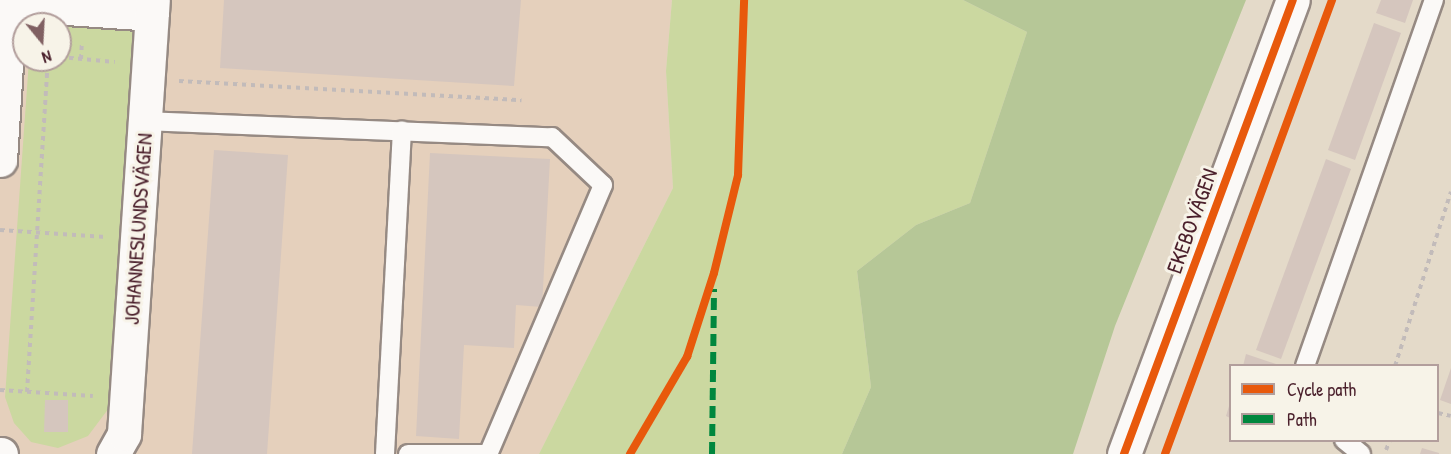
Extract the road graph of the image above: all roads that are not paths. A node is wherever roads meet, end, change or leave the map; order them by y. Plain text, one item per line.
1 (1293, 0) edge
2 (1434, 0) edge
3 (7, 2) edge
4 (153, 7) edge
5 (146, 121) junction
6 (402, 130) junction
7 (0, 160) edge
8 (1306, 364) edge
9 (1345, 442) edge
10 (113, 454) edge
11 (385, 454) edge
12 (408, 454) edge
13 (1124, 454) edge
14 (1361, 454) edge

1 - 13 street, EKEBOVÄGEN
2 - 8 lane
3 - 4 street
3 - 7 street
4 - 5 street, JOHANNESLUNDSVÄGEN
5 - 6 lane
5 - 10 street, JOHANNESLUNDSVÄGEN
6 - 11 lane
6 - 12 lane
9 - 14 lane

